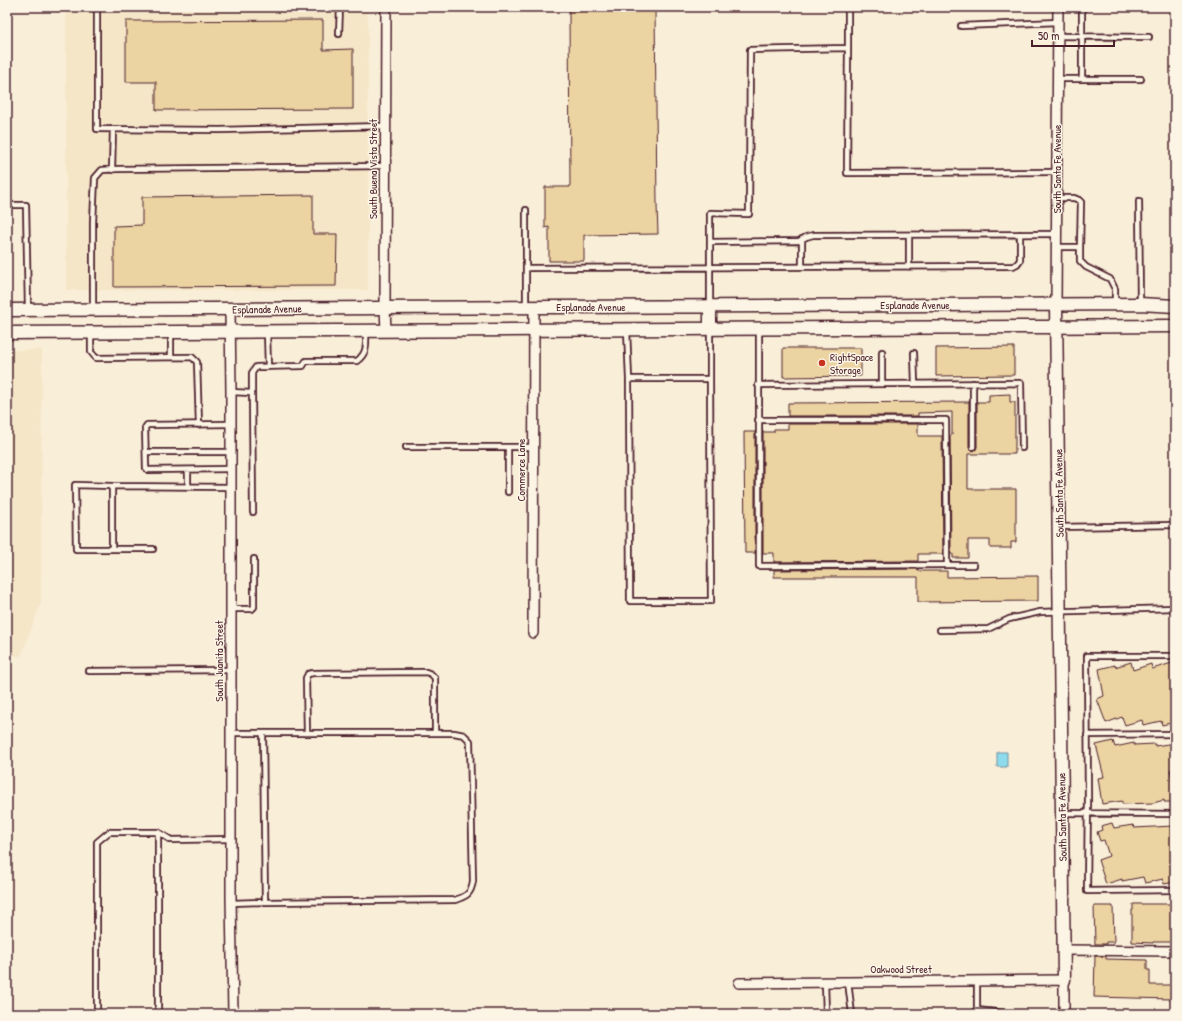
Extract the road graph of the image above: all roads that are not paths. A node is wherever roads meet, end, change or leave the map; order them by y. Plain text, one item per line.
1 (97, 7) edge
2 (340, 7) edge
3 (386, 7) edge
4 (848, 7) edge
5 (1058, 7) edge
6 (1082, 7) edge
7 (1058, 22) junction
8 (961, 26) dead end
9 (339, 34) dead end
10 (1058, 36) junction
11 (1082, 36) junction
12 (1149, 37) dead end
13 (848, 48) junction
14 (1058, 79) junction
15 (1082, 79) junction
16 (1141, 79) dead end
17 (385, 126) junction
18 (113, 129) junction
19 (385, 166) junction
20 (112, 170) junction
21 (1057, 172) junction
22 (1057, 198) junction
23 (1139, 201) dead end
24 (7, 205) edge
25 (526, 210) dead end
26 (1020, 234) junction
27 (1056, 234) junction
28 (909, 235) junction
29 (802, 239) junction
30 (710, 242) junction
31 (1056, 246) junction
32 (1080, 248) junction
33 (802, 267) junction
34 (909, 267) junction
35 (526, 268) junction
36 (710, 268) junction
37 (1056, 304) junction
38 (1115, 304) junction
39 (1140, 304) junction
40 (830, 305) junction
41 (710, 306) junction
42 (1175, 306) edge
43 (530, 307) junction
44 (385, 308) junction
45 (230, 309) junction
46 (7, 310) edge
47 (28, 310) junction
48 (93, 310) junction
49 (1057, 326) junction
50 (1175, 326) edge
51 (830, 327) junction
52 (710, 328) junction
53 (759, 328) junction
54 (533, 329) junction
55 (627, 329) junction
56 (230, 331) junction
57 (267, 331) junction
58 (366, 331) junction
59 (386, 331) junction
60 (91, 332) junction
61 (171, 332) junction
62 (7, 333) edge
63 (882, 352) dead end
64 (914, 353) dead end
65 (171, 357) junction
66 (268, 366) junction
67 (628, 379) junction
68 (710, 379) junction
69 (973, 383) junction
70 (882, 384) junction
71 (915, 384) junction
72 (758, 385) junction
73 (231, 392) junction
74 (252, 393) junction
75 (758, 420) junction
76 (198, 424) junction
77 (231, 424) junction
78 (406, 447) dead end
79 (508, 447) junction
80 (533, 447) junction
81 (973, 447) dead end
82 (1022, 448) dead end
83 (146, 452) junction
84 (231, 452) junction
85 (231, 469) junction
86 (188, 470) junction
87 (112, 486) junction
88 (188, 486) junction
89 (231, 487) junction
90 (508, 492) dead end
91 (253, 512) dead end
92 (1175, 525) edge
93 (1059, 527) junction
94 (112, 549) junction
95 (154, 549) dead end
96 (254, 559) dead end
97 (947, 565) junction
98 (974, 565) dead end
99 (1175, 608) edge
100 (231, 609) junction
101 (1060, 611) junction
102 (940, 630) dead end
103 (533, 633) dead end
104 (1175, 656) edge
105 (231, 670) junction
106 (89, 671) dead end
107 (231, 733) junction
108 (263, 733) junction
109 (307, 733) junction
110 (435, 733) junction
111 (1175, 734) edge
112 (1087, 735) junction
113 (1088, 812) junction
114 (1062, 813) junction
115 (1175, 814) edge
116 (158, 832) junction
117 (231, 839) junction
118 (1175, 890) edge
119 (265, 902) junction
120 (231, 903) junction
121 (1064, 950) junction
122 (1175, 951) edge
123 (1064, 980) junction
124 (977, 981) junction
125 (825, 982) junction
126 (848, 982) junction
127 (739, 983) dead end
128 (977, 1012) edge
129 (97, 1014) edge
130 (158, 1014) edge
131 (233, 1014) edge
132 (826, 1014) edge
133 (852, 1014) edge
134 (1004, 1014) edge
135 (1064, 1014) edge

1 - 18 lane
2 - 9 lane
3 - 17 street, South Buena Vista Street
4 - 13 lane
5 - 7 street, South Santa Fe Avenue
6 - 11 lane
7 - 8 lane
7 - 10 street, South Santa Fe Avenue
10 - 11 lane
10 - 14 street, South Santa Fe Avenue
11 - 12 lane
11 - 15 lane
13 - 21 lane
13 - 30 lane
14 - 15 lane
14 - 21 street, South Santa Fe Avenue
15 - 16 lane
17 - 18 lane
17 - 19 street, South Buena Vista Street
18 - 20 lane
19 - 20 lane
19 - 44 street, South Buena Vista Street
20 - 48 lane
21 - 22 street, South Santa Fe Avenue
22 - 27 street, South Santa Fe Avenue
22 - 32 lane
23 - 39 lane
24 - 47 lane
25 - 35 lane
26 - 27 lane
26 - 28 lane
26 - 34 lane
27 - 31 street, South Santa Fe Avenue
28 - 29 lane
28 - 34 lane
29 - 30 lane
29 - 33 lane
30 - 36 lane
31 - 32 lane
31 - 37 street, South Santa Fe Avenue
32 - 38 lane
33 - 34 lane
33 - 36 lane
35 - 36 lane
35 - 43 lane
36 - 41 lane
37 - 38 main road, Esplanade Avenue
37 - 40 main road, Esplanade Avenue
37 - 49 main road, South Santa Fe Avenue
38 - 39 main road, Esplanade Avenue
39 - 42 main road, Esplanade Avenue
40 - 41 main road, Esplanade Avenue
40 - 51 main road
41 - 43 main road, Esplanade Avenue
41 - 52 main road
43 - 44 main road, Esplanade Avenue
43 - 54 street, Commerce Lane
44 - 45 main road, Esplanade Avenue
44 - 59 street, South Buena Vista Street
45 - 48 main road, Esplanade Avenue
45 - 56 street, South Juanita Street
46 - 47 main road, Esplanade Avenue
47 - 48 main road, Esplanade Avenue
49 - 50 main road, Esplanade Avenue
49 - 51 main road, Esplanade Avenue
49 - 93 main road, South Santa Fe Avenue
51 - 53 main road, Esplanade Avenue
52 - 53 main road, Esplanade Avenue
52 - 55 main road, Esplanade Avenue
52 - 68 lane
53 - 72 lane
54 - 55 main road, Esplanade Avenue
54 - 59 main road, Esplanade Avenue
54 - 80 street, Commerce Lane
55 - 67 lane
56 - 57 main road, Esplanade Avenue
56 - 61 main road, Esplanade Avenue
56 - 73 street, South Juanita Street
57 - 58 main road, Esplanade Avenue
57 - 66 lane
58 - 59 main road, Esplanade Avenue
58 - 66 lane
60 - 61 main road, Esplanade Avenue
60 - 62 main road, Esplanade Avenue
60 - 65 lane
61 - 65 lane
63 - 70 lane
64 - 71 lane
65 - 76 lane
66 - 74 lane
67 - 68 lane
67 - 68 lane
69 - 71 lane
69 - 81 lane
69 - 82 lane
70 - 71 lane
70 - 72 lane
72 - 75 lane
73 - 74 lane
73 - 77 street, South Juanita Street
74 - 91 lane
75 - 97 lane
75 - 97 lane
76 - 77 lane
76 - 83 lane
77 - 84 street, South Juanita Street
78 - 79 lane
79 - 80 lane
79 - 90 lane
80 - 103 street, Commerce Lane
83 - 84 lane
83 - 86 lane
84 - 85 street, South Juanita Street
85 - 86 lane
85 - 89 street, South Juanita Street
86 - 88 lane
87 - 88 lane
87 - 94 lane
87 - 94 lane
88 - 89 lane
89 - 100 street, South Juanita Street
92 - 93 lane
93 - 101 main road, South Santa Fe Avenue
94 - 95 lane
96 - 100 lane
97 - 98 lane
99 - 101 lane
100 - 105 street, South Juanita Street
101 - 102 lane
101 - 114 main road, South Santa Fe Avenue
104 - 112 lane
105 - 106 lane
105 - 107 street, South Juanita Street
107 - 108 lane
107 - 117 street, South Juanita Street
108 - 109 lane
108 - 119 lane
109 - 110 lane
109 - 110 lane
110 - 119 lane
111 - 112 lane
112 - 113 lane
113 - 114 lane
113 - 115 lane
113 - 118 lane
114 - 121 main road, South Santa Fe Avenue
116 - 117 lane
116 - 129 lane
116 - 130 lane
117 - 120 street, South Juanita Street
119 - 120 lane
120 - 131 street, South Juanita Street
121 - 122 street
121 - 123 main road, South Santa Fe Avenue
123 - 124 street, Oakwood Street
123 - 135 street
124 - 126 street, Oakwood Street
124 - 128 lane
125 - 126 street, Oakwood Street
125 - 127 street, Oakwood Street
125 - 132 lane
126 - 133 lane
128 - 134 lane

